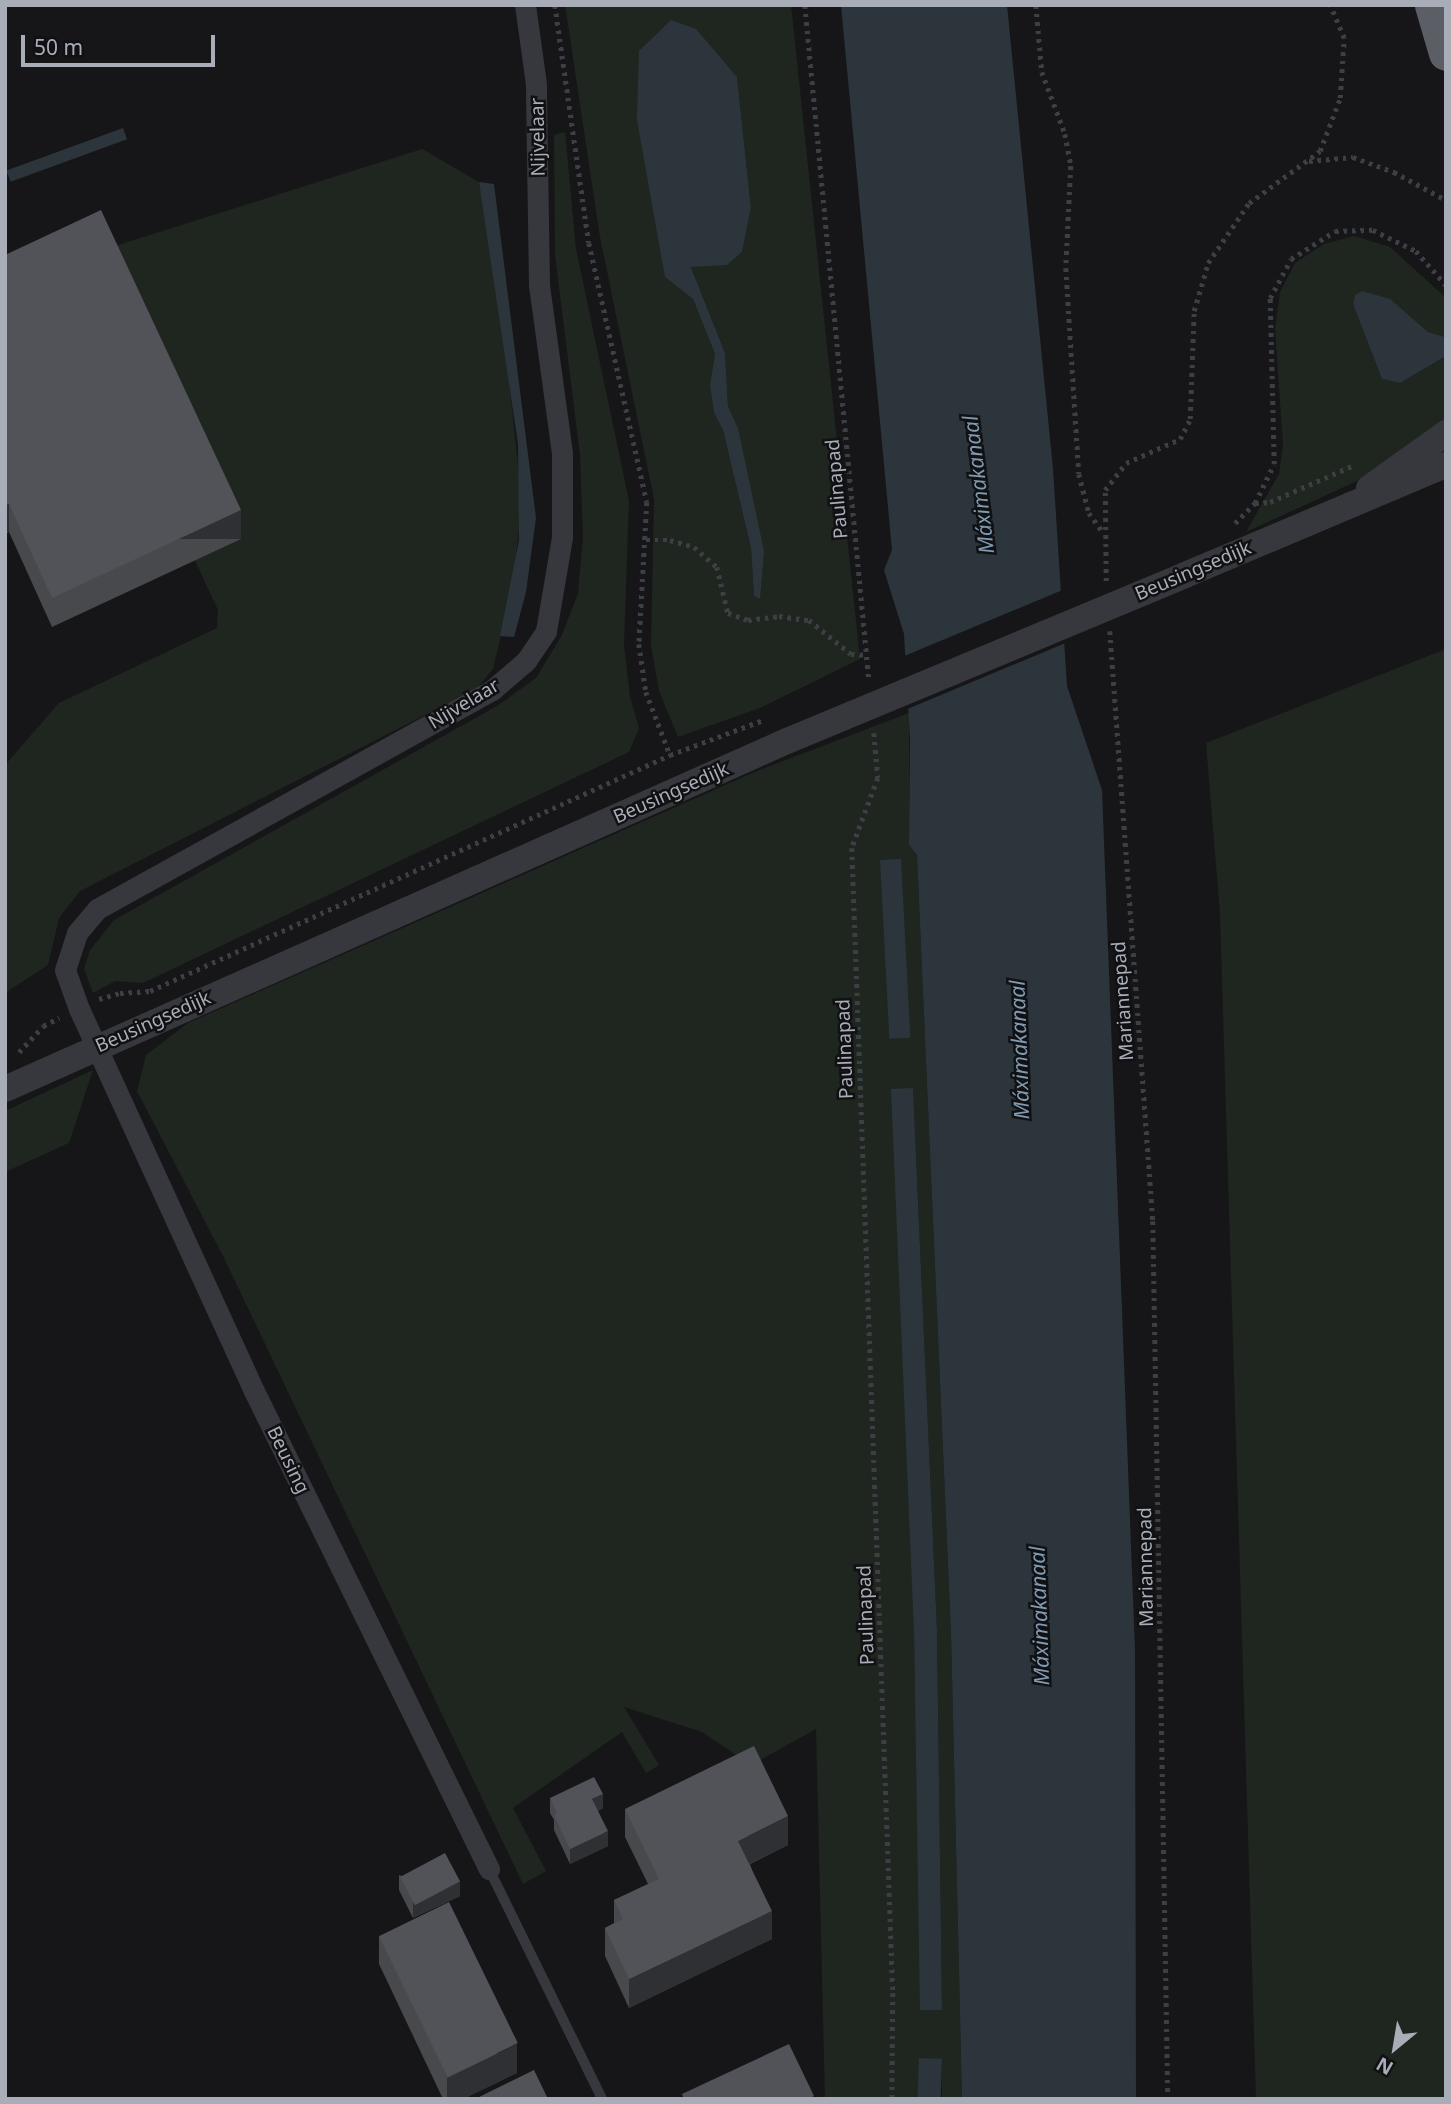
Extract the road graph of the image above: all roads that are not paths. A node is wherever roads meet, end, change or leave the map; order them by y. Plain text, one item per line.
1 (525, 5) edge
2 (1432, 5) edge
3 (1446, 53) edge
4 (1446, 433) edge
5 (1446, 465) edge
6 (1342, 507) junction
7 (99, 1045) junction
8 (5, 1089) edge
9 (489, 1869) joint
10 (602, 2099) edge

1 - 7 street, Nijvelaar
2 - 3 highway
4 - 6 street, Beusingsedijk
5 - 6 street, Beusingsedijk
6 - 7 street, Beusingsedijk, bridge
7 - 8 street, Beusingsedijk
7 - 9 street, Beusing
9 - 10 lane

